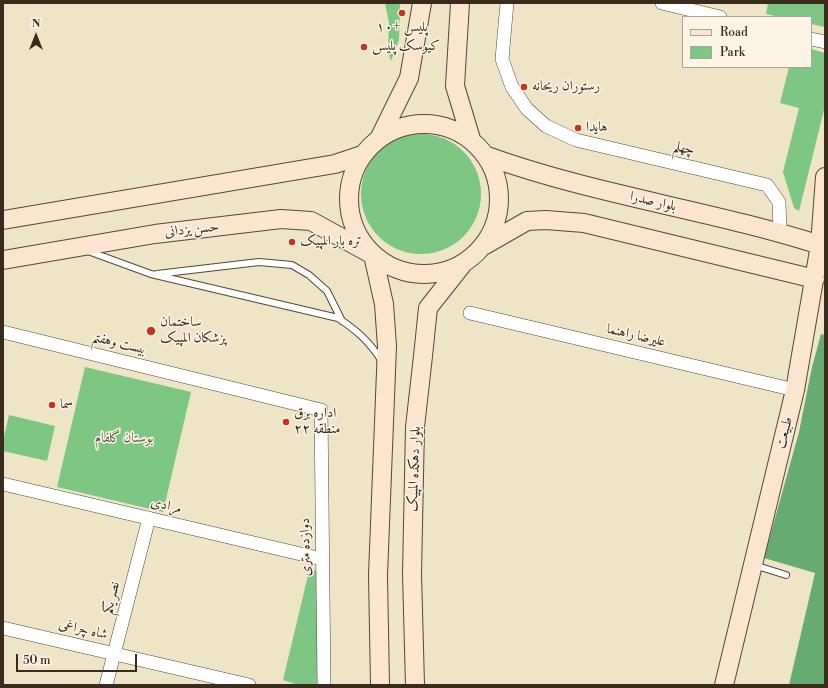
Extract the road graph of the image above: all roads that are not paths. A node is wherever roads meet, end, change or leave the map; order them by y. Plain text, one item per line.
1 (422, 3) edge
2 (460, 3) edge
3 (507, 3) edge
4 (662, 3) edge
5 (716, 16) edge
6 (812, 39) edge
7 (825, 42) edge
8 (380, 137) junction
9 (470, 139) junction
10 (362, 154) junction
11 (487, 156) junction
12 (825, 177) edge
13 (3, 220) edge
14 (780, 232) junction
15 (820, 245) junction
16 (484, 246) junction
17 (77, 247) junction
18 (30, 256) junction
19 (373, 256) junction
20 (3, 260) edge
21 (3, 265) edge
22 (462, 265) junction
23 (151, 274) junction
24 (815, 279) junction
25 (470, 313) dead end
26 (342, 321) junction
27 (3, 332) edge
28 (386, 368) junction
29 (795, 390) junction
30 (321, 410) joint
31 (3, 484) edge
32 (149, 518) junction
33 (322, 559) junction
34 (753, 565) junction
35 (786, 575) dead end
36 (3, 628) edge
37 (114, 654) junction
38 (378, 683) edge
39 (106, 685) edge
40 (248, 685) edge
41 (324, 685) edge
42 (415, 685) edge
43 (724, 685) edge

1 - 8 main road
2 - 9 main road
3 - 14 street, چهلم
4 - 5 street
6 - 7 street
8 - 9 main road
8 - 10 main road
9 - 11 main road
10 - 13 main road
10 - 19 main road
11 - 14 main road, بلوار صدرا
11 - 16 main road
12 - 15 main road, طبیعت
14 - 15 main road, بلوار صدرا
15 - 24 main road, طبیعت
16 - 22 main road
16 - 24 main road
17 - 18 main road, حسن یزدانی
17 - 19 main road, حسن یزدانی
17 - 23 lane
18 - 20 main road, حسن یزدانی
18 - 21 main road
19 - 22 main road, حسن یزدانی
19 - 28 main road
22 - 42 main road, بلوار دهکده المپیک
23 - 26 lane
23 - 26 lane
24 - 29 main road, طبیعت
25 - 29 street, علیرضا راهنما
26 - 28 lane
27 - 30 street, بیست وهفتم
28 - 38 main road
29 - 34 main road, طبیعت
30 - 33 street, دوازده متری
31 - 32 street, مرادی
32 - 33 street, مرادی
32 - 37 street, نصر یکم
33 - 41 street, دوازده متری
34 - 35 lane
34 - 43 main road, طبیعت
36 - 37 street, شاه چراغی
37 - 39 street, نصر یکم
37 - 40 street, شاه چراغی

